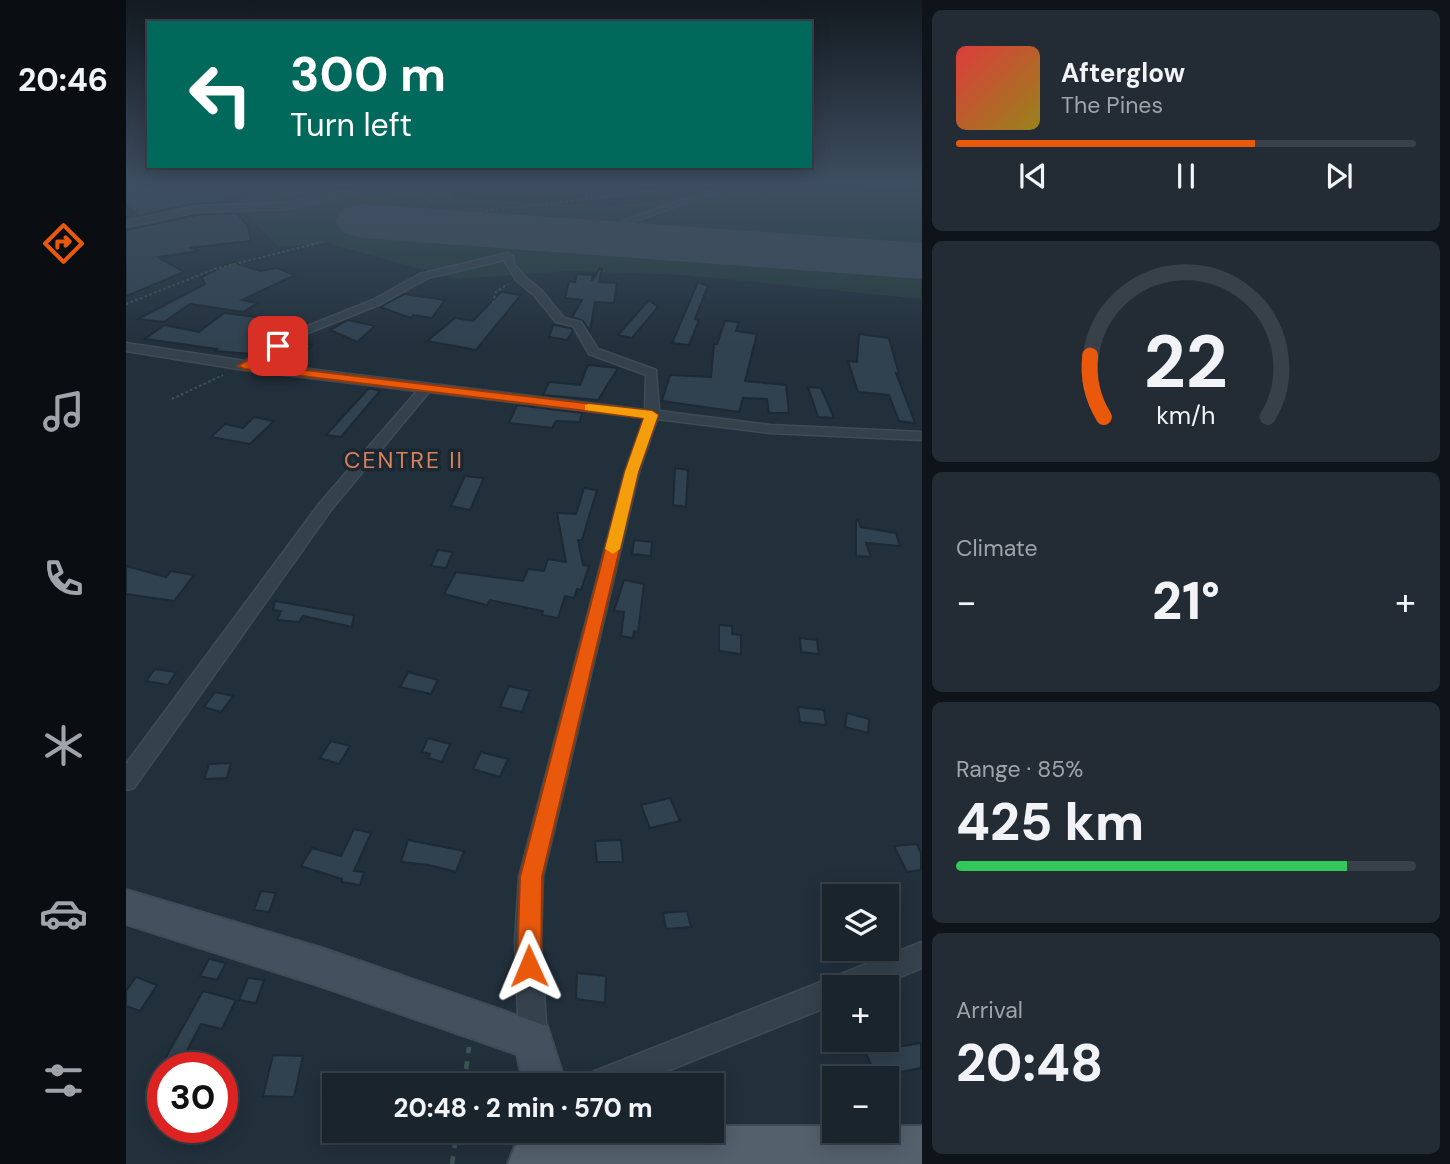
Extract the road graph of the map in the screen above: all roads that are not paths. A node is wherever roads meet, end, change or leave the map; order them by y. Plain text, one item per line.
1 (126, 347) edge
2 (244, 366) junction
3 (426, 388) junction
4 (652, 415) junction
5 (922, 436) edge
6 (126, 781) edge
7 (126, 907) edge
8 (922, 955) edge
9 (871, 975) edge
10 (822, 995) edge
11 (534, 1040) junction
12 (542, 1073) edge
13 (625, 1073) edge
14 (553, 1151) edge
15 (922, 1151) edge

1 - 2 street
2 - 3 street
2 - 4 street
3 - 4 street
3 - 6 street
4 - 5 street
4 - 11 street
7 - 11 street
8 - 9 street
10 - 13 street
11 - 12 street
14 - 15 main road

